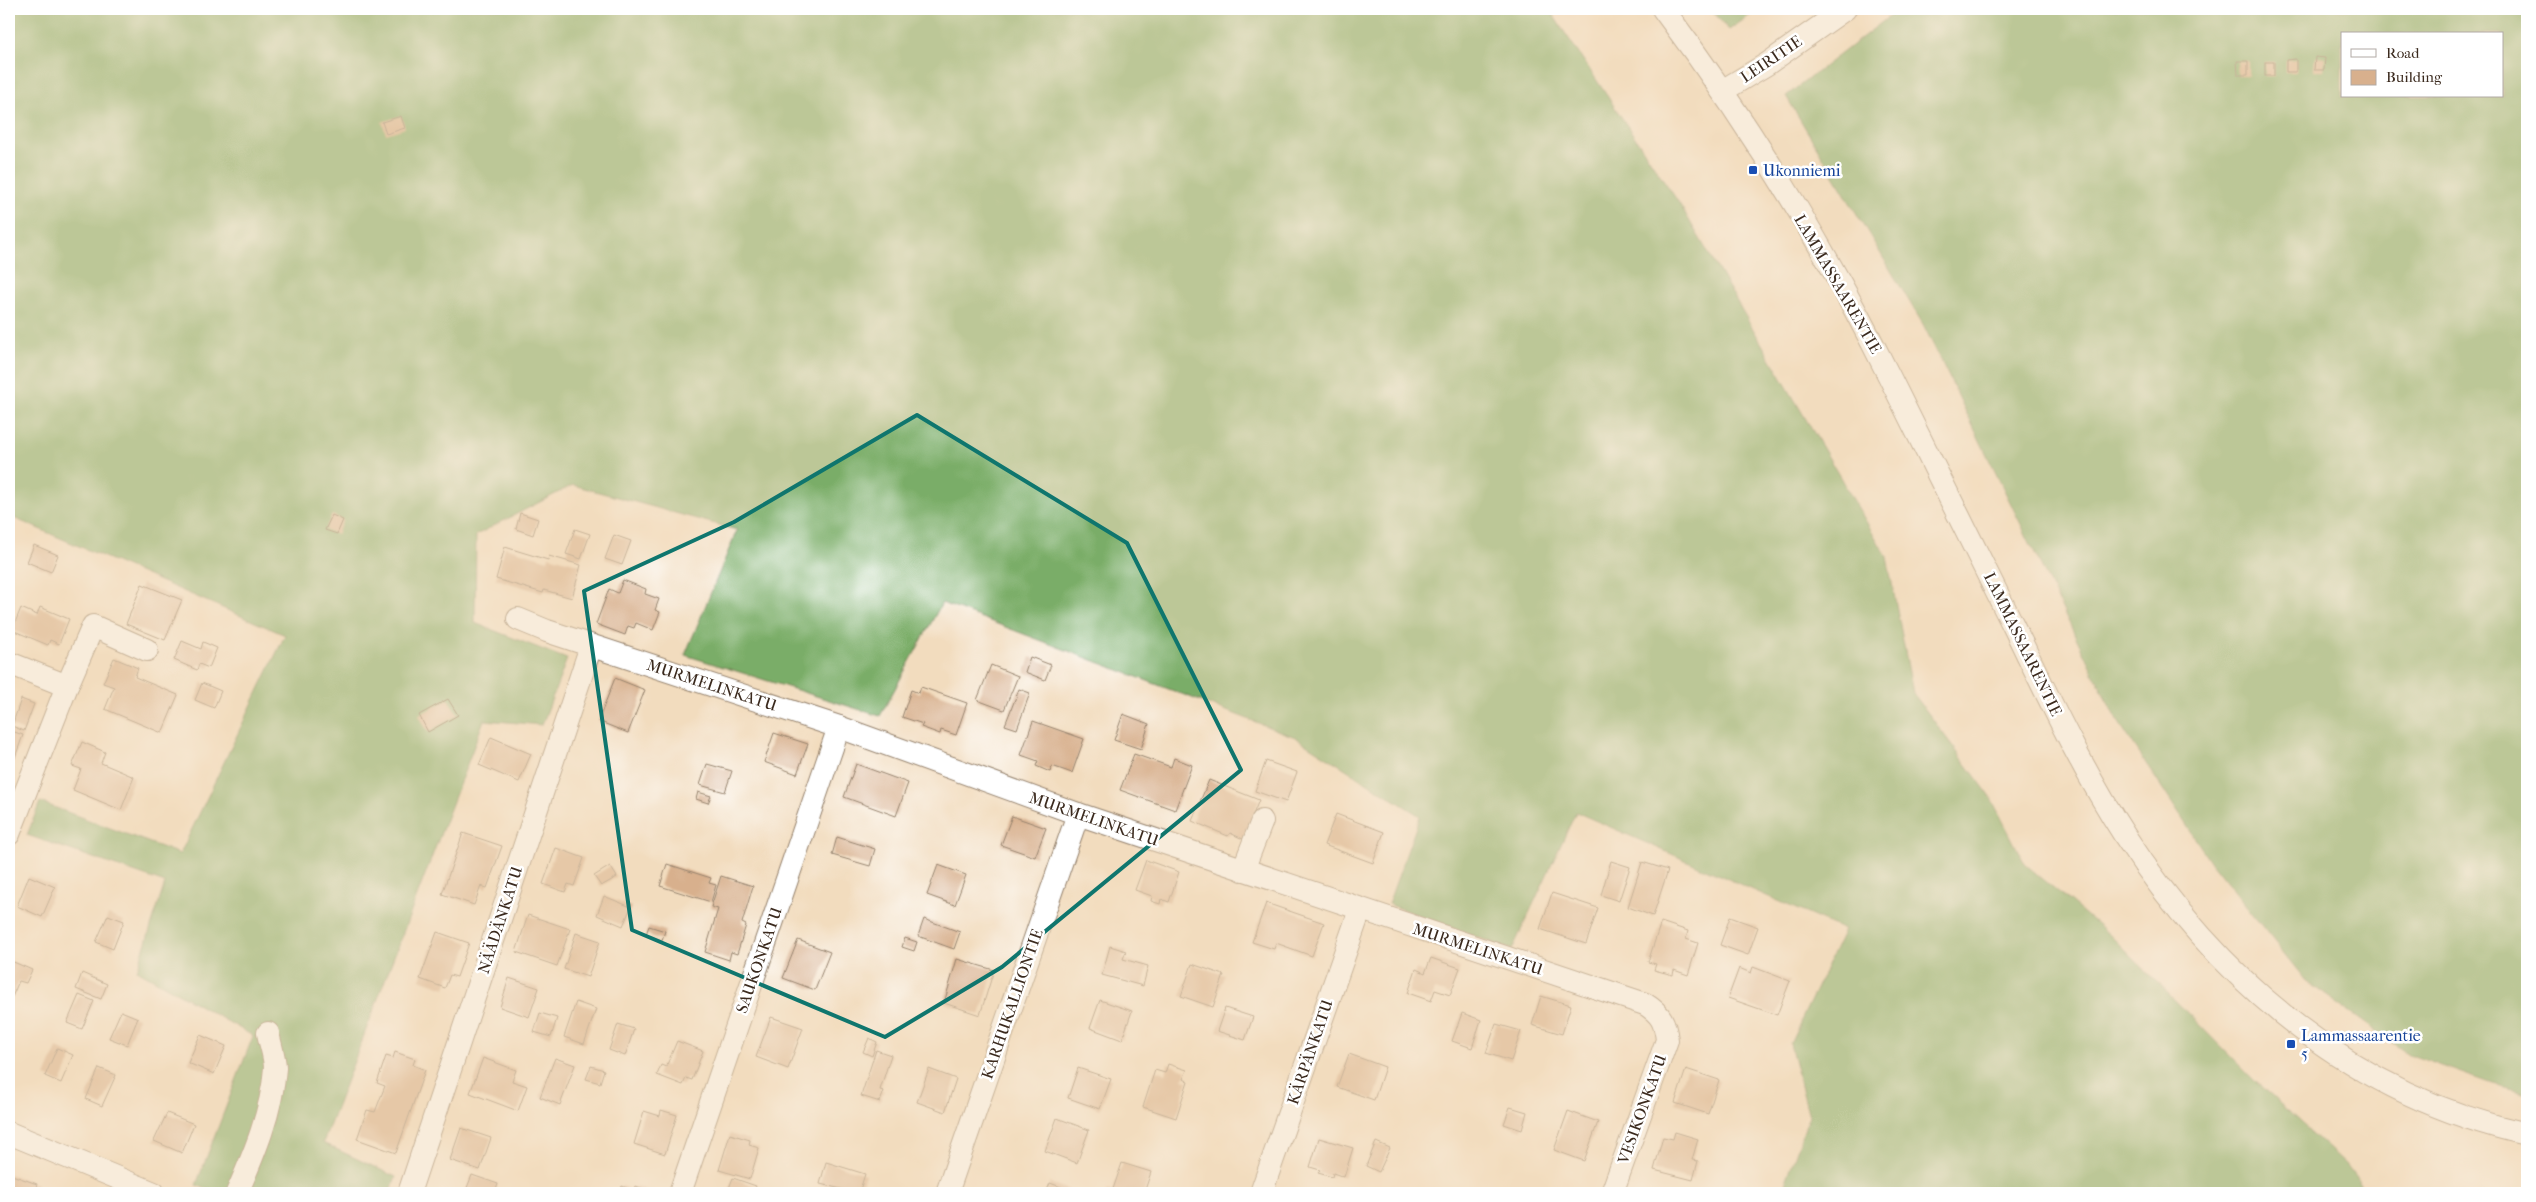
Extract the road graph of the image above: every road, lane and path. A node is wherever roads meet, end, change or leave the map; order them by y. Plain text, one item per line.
1 (1663, 9) edge
2 (1844, 9) edge
3 (1722, 91) junction
4 (518, 619) dead end
5 (591, 646) junction
6 (147, 650) dead end
7 (9, 663) edge
8 (67, 686) junction
9 (840, 727) junction
10 (1078, 814) junction
11 (1262, 821) dead end
12 (9, 834) edge
13 (1243, 870) junction
14 (1360, 910) junction
15 (1665, 1024) joint
16 (268, 1033) dead end
17 (9, 1133) edge
18 (2527, 1134) edge
19 (154, 1193) edge
20 (236, 1193) edge
21 (409, 1193) edge
22 (680, 1193) edge
23 (947, 1193) edge
24 (1261, 1193) edge
25 (1612, 1193) edge

1 - 3 street, LAMMASSAARENTIE
2 - 3 street, LEIRITIE
3 - 18 street, LAMMASSAARENTIE
4 - 5 street, MURMELINKATU
5 - 9 street, MURMELINKATU
5 - 21 street, NÄÄDÄNKATU
6 - 8 street
7 - 8 street
8 - 12 street
9 - 10 street, MURMELINKATU
9 - 22 street, SAUKONKATU
10 - 13 street, MURMELINKATU
10 - 23 street, KARHUKALLIONTIE
11 - 13 street
13 - 14 street, MURMELINKATU
14 - 15 street, MURMELINKATU
14 - 24 street, KÄRPÄNKATU
15 - 25 street, VESIKONKATU
16 - 20 street
17 - 19 street

